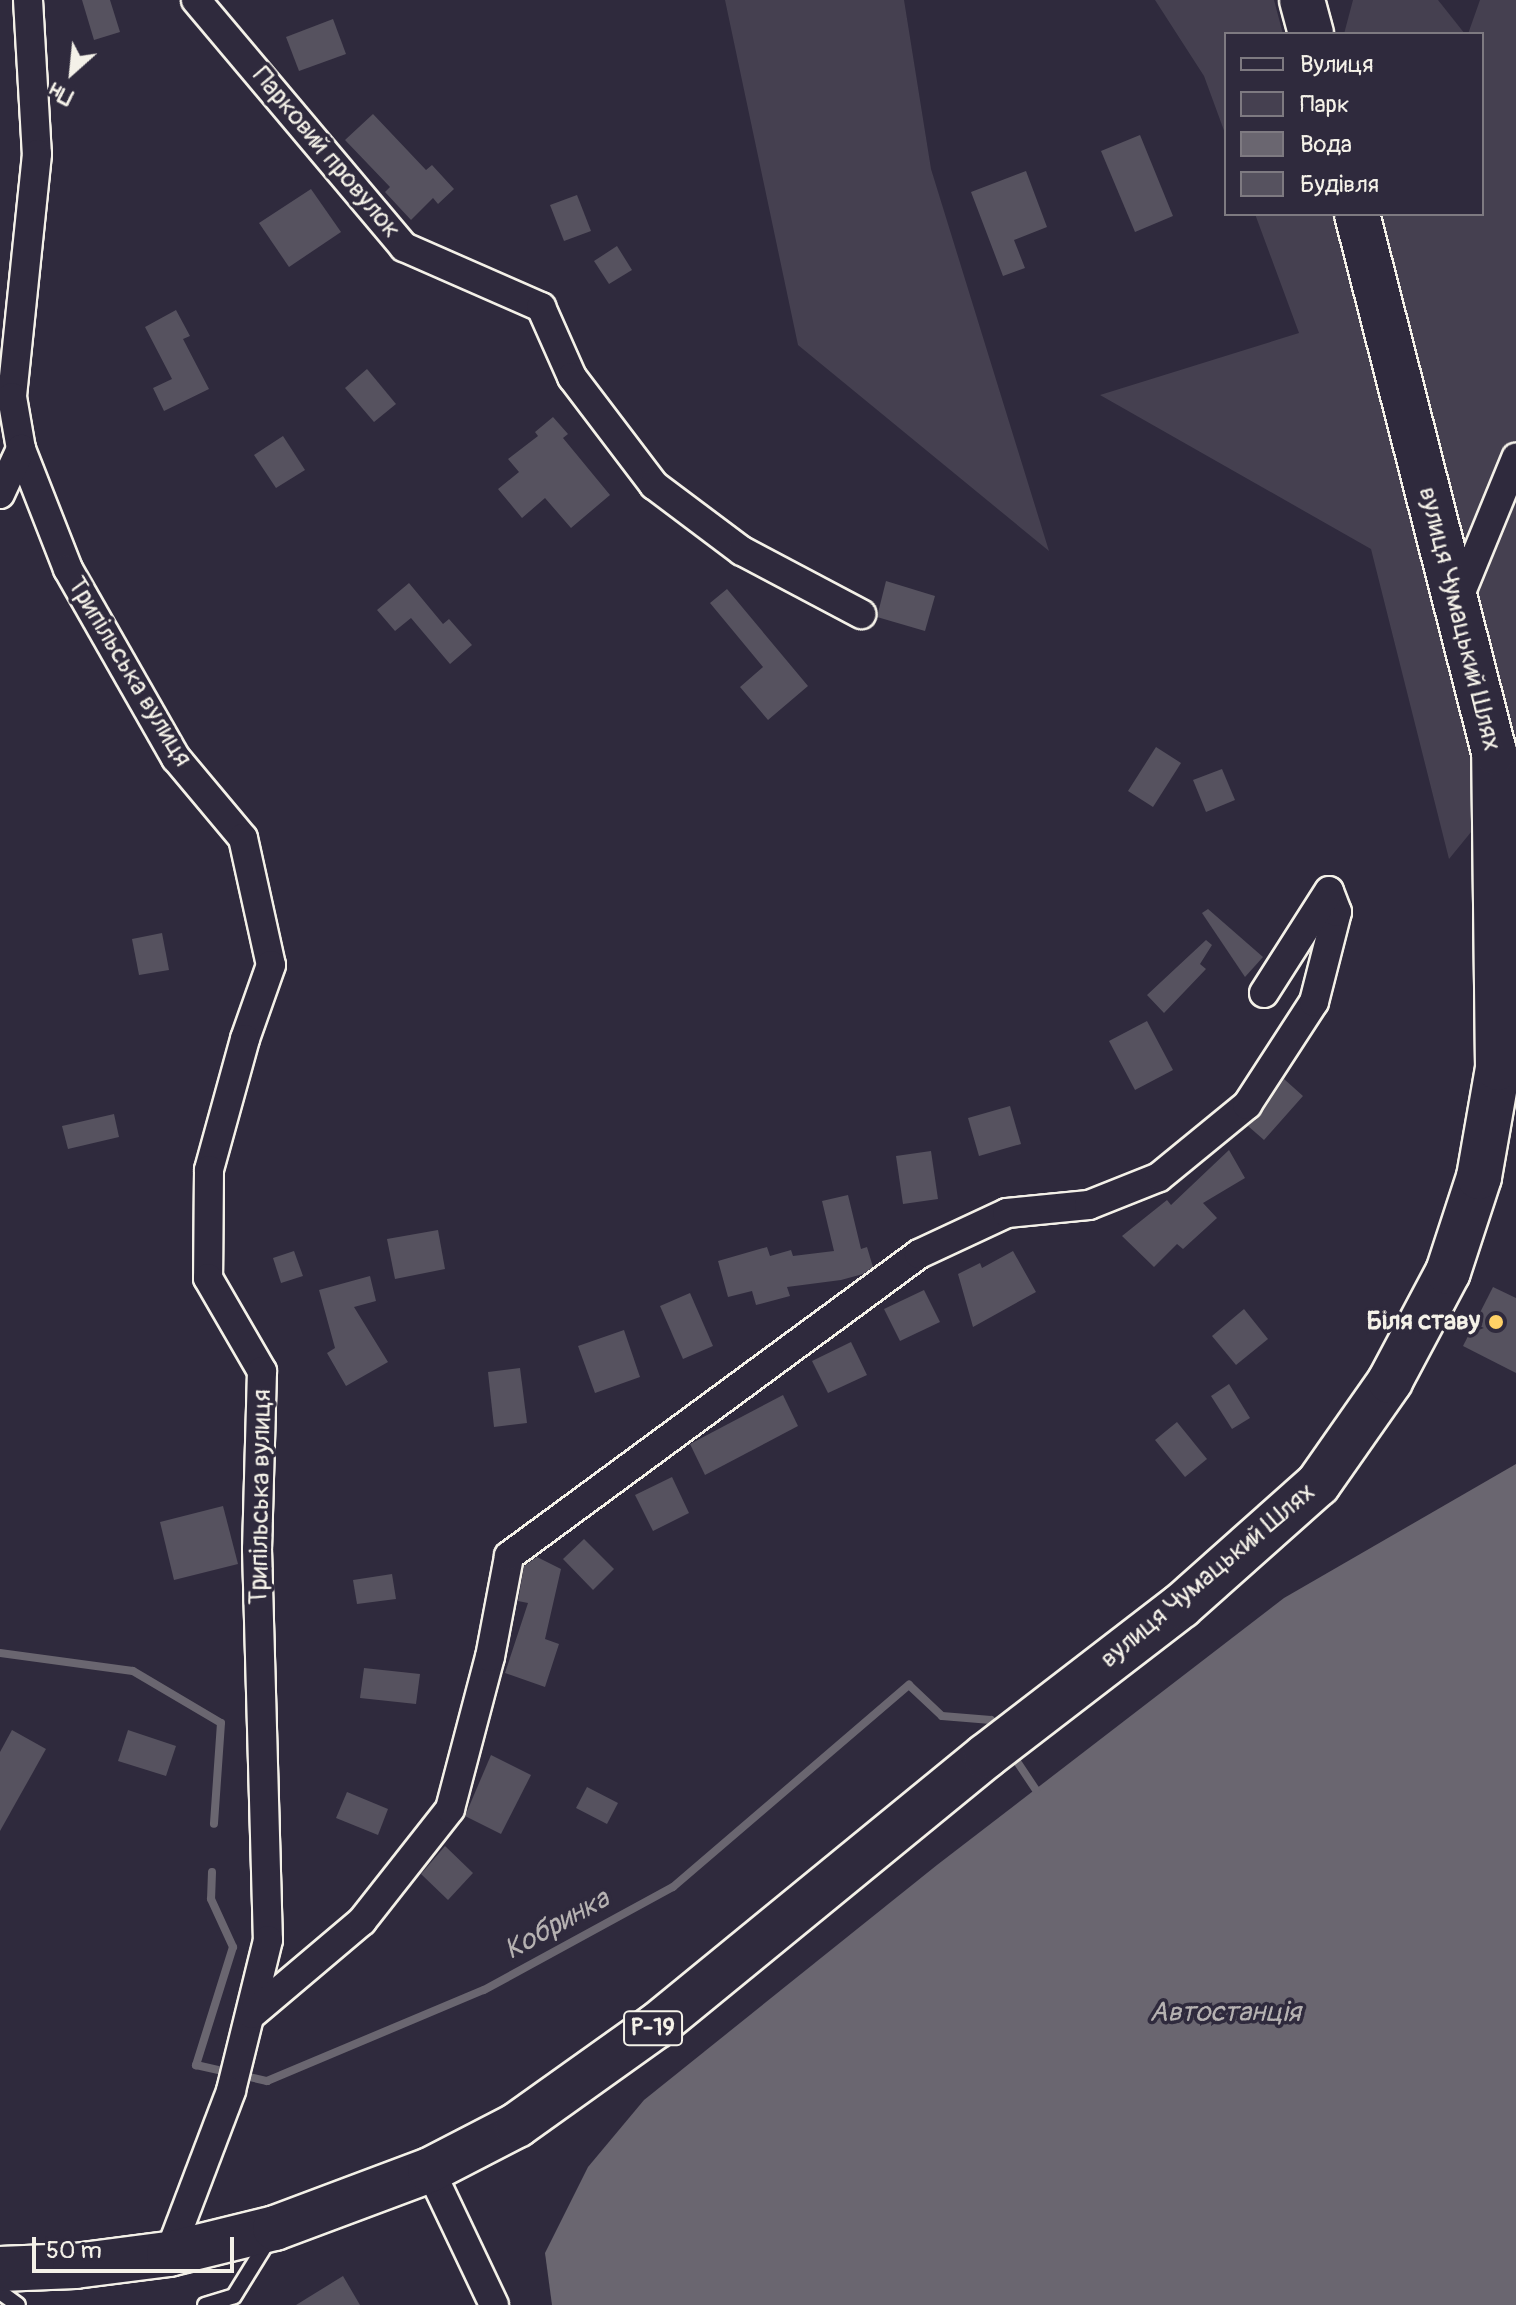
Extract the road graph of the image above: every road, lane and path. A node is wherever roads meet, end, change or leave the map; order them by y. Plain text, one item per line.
1 (28, 0) edge
2 (196, 0) edge
3 (1302, 0) edge
4 (1310, 32) edge
5 (1358, 216) edge
6 (21, 449) junction
7 (1516, 458) edge
8 (0, 494) edge
9 (1456, 603) junction
10 (861, 614) dead end
11 (1507, 910) edge
12 (1264, 993) dead end
13 (252, 2014) junction
14 (430, 2170) junction
15 (275, 2228) junction
16 (169, 2254) junction
17 (0, 2269) edge
18 (0, 2292) edge
19 (18, 2305) edge
20 (205, 2305) edge
21 (494, 2305) edge

1 - 6 street, Трипільська вулиця
2 - 10 street, Парковий провулок
3 - 4 main road
5 - 9 main road, вулиця Чумацький Шлях / Р-19
6 - 8 street
6 - 13 street, Трипільська вулиця
7 - 9 street
9 - 11 main road, вулиця Чумацький Шлях / Р-19
11 - 14 main road, вулиця Чумацький Шлях / Р-19
12 - 13 street
13 - 16 street, Трипільська вулиця
14 - 15 main road, вулиця Чумацький Шлях / Р-19
14 - 21 street
15 - 16 main road, вулиця Чумацький Шлях / Р-19
15 - 20 lane
16 - 17 main road, вулиця Чумацький Шлях / Р-19
18 - 19 lane

